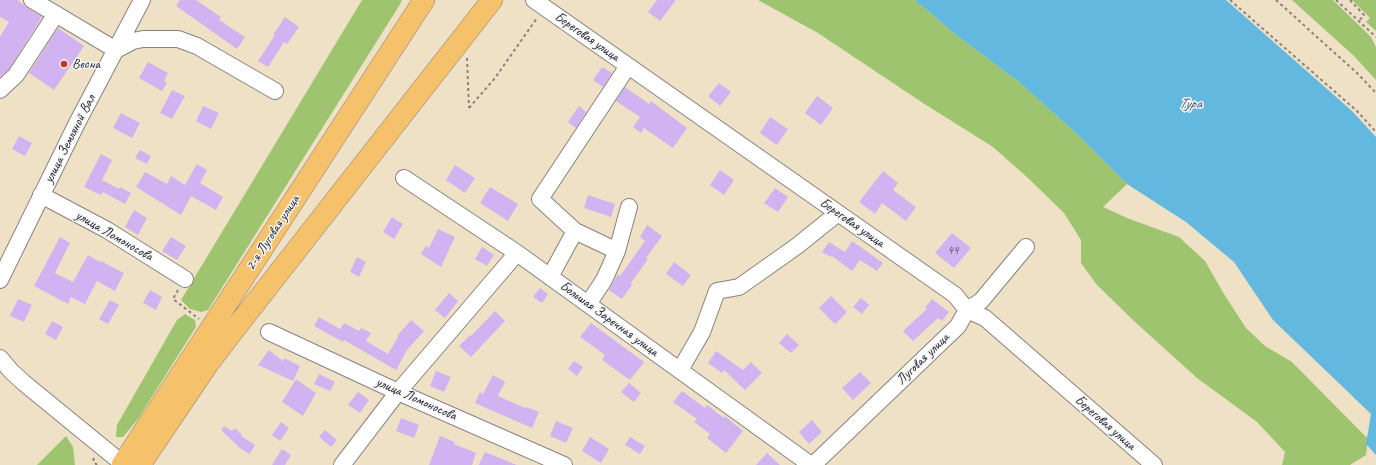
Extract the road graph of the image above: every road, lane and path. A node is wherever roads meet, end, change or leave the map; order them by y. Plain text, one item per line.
1 (32, 0) edge
2 (142, 0) edge
3 (424, 0) edge
4 (492, 0) edge
5 (1230, 0) edge
6 (1276, 0) edge
7 (1336, 0) edge
8 (1350, 0) edge
9 (539, 4) edge
10 (56, 14) junction
11 (1359, 21) junction
12 (1376, 37) edge
13 (116, 50) junction
14 (463, 50) junction
15 (628, 66) junction
16 (0, 90) edge
17 (275, 91) dead end
18 (1376, 93) edge
19 (1376, 132) edge
20 (404, 178) dead end
21 (41, 195) junction
22 (630, 207) dead end
23 (838, 213) junction
24 (575, 231) junction
25 (1026, 247) dead end
26 (617, 251) junction
27 (517, 253) junction
28 (550, 277) junction
29 (185, 279) dead end
30 (0, 280) edge
31 (173, 300) dead end
32 (588, 304) junction
33 (967, 310) junction
34 (200, 319) dead end
35 (269, 332) dead end
36 (0, 358) edge
37 (680, 370) junction
38 (398, 392) junction
39 (127, 465) edge
40 (342, 465) edge
41 (564, 465) edge
42 (812, 465) edge
43 (1154, 465) edge

1 - 10 street
2 - 13 street, улица Земляной Вал
3 - 39 main road, 2-я Луговая улица
4 - 14 main road, 2-я Луговая улица
5 - 19 path
6 - 18 path
7 - 11 path
8 - 11 path
9 - 14 path
9 - 15 street, Береговая улица
10 - 13 street
10 - 16 street
11 - 12 path
13 - 17 street
13 - 21 street, улица Земляной Вал
14 - 39 main road, 2-я Луговая улица
15 - 23 street, Береговая улица
15 - 24 street
20 - 27 street, Большая Заречная улица
21 - 29 street, улица Ломоносова
21 - 30 street, улица Земляной Вал
22 - 26 street
23 - 33 street, Береговая улица
23 - 37 street
24 - 26 street
24 - 28 street
25 - 33 street, Луговая улица
26 - 32 street
27 - 28 street, Большая Заречная улица
27 - 38 street
28 - 32 street, Большая Заречная улица
31 - 34 path
32 - 37 street, Большая Заречная улица
33 - 42 street, Луговая улица
33 - 43 street, Береговая улица
35 - 38 street, улица Ломоносова
36 - 39 street
37 - 42 street, Большая Заречная улица
38 - 40 street
38 - 41 street, улица Ломоносова

